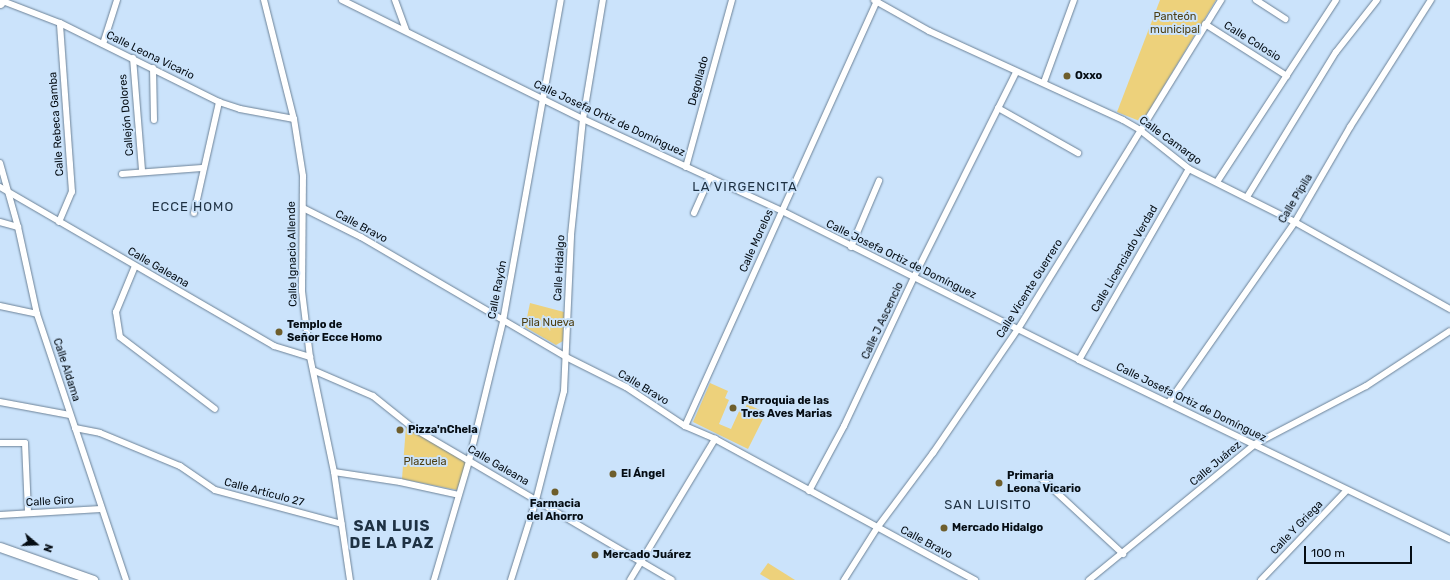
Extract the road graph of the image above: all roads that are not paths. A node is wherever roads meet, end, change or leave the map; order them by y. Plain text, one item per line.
1 (117, 0) edge
2 (264, 0) edge
3 (342, 0) edge
4 (395, 0) edge
5 (561, 0) edge
6 (603, 0) edge
7 (732, 0) edge
8 (876, 0) edge
9 (1074, 0) edge
10 (1221, 0) edge
11 (1256, 0) edge
12 (1336, 0) edge
13 (1377, 0) edge
14 (1431, 0) edge
15 (1, 1) edge
16 (1285, 19) dead end
17 (60, 23) junction
18 (1205, 24) junction
19 (406, 30) junction
20 (103, 44) junction
21 (133, 58) junction
22 (153, 68) junction
23 (1016, 72) junction
24 (1287, 76) junction
25 (1044, 82) junction
26 (542, 100) junction
27 (219, 102) junction
28 (998, 108) junction
29 (294, 119) junction
30 (583, 119) junction
31 (154, 120) dead end
32 (1140, 130) junction
33 (1078, 153) dead end
34 (0, 163) edge
35 (686, 167) junction
36 (202, 168) junction
37 (1189, 169) junction
38 (142, 170) junction
39 (122, 174) dead end
40 (710, 177) junction
41 (879, 181) dead end
42 (1217, 182) junction
43 (0, 186) edge
44 (8, 192) junction
45 (1247, 197) junction
46 (302, 208) junction
47 (782, 211) junction
48 (194, 213) dead end
49 (694, 213) dead end
50 (0, 222) edge
51 (59, 222) junction
52 (1295, 222) junction
53 (18, 227) junction
54 (851, 247) junction
55 (135, 266) junction
56 (914, 278) junction
57 (0, 306) edge
58 (1450, 309) edge
59 (37, 314) junction
60 (503, 321) junction
61 (1018, 329) junction
62 (1450, 331) edge
63 (566, 356) junction
64 (310, 357) junction
65 (1079, 360) junction
66 (315, 371) junction
67 (0, 402) edge
68 (1169, 402) junction
69 (216, 409) dead end
70 (70, 414) junction
71 (685, 426) junction
72 (75, 428) junction
73 (715, 438) junction
74 (0, 443) edge
75 (1255, 444) junction
76 (469, 461) junction
77 (334, 472) junction
78 (1041, 478) dead end
79 (1347, 490) junction
80 (809, 491) junction
81 (459, 495) junction
82 (536, 500) junction
83 (101, 509) junction
84 (28, 513) junction
85 (0, 515) edge
86 (342, 524) junction
87 (877, 528) junction
88 (1450, 539) edge
89 (0, 547) edge
90 (1123, 554) junction
91 (642, 562) junction
92 (92, 580) edge
93 (126, 580) edge
94 (350, 580) edge
95 (434, 580) edge
96 (511, 580) edge
97 (630, 580) edge
98 (672, 580) edge
99 (844, 580) edge
100 (975, 580) edge
101 (1089, 580) edge
102 (1261, 580) edge

1 - 20 street
2 - 29 street, Calle Ignacio Allende
3 - 19 street, Calle Josefa Ortiz de Domínguez
4 - 19 street
5 - 26 street, Calle Rayón
6 - 30 street, Calle Hidalgo
7 - 35 street, Degollado
8 - 23 street, Calle Camargo
8 - 47 street, Calle Morelos
9 - 25 street
10 - 18 street, Calle Vicente Guerrero
11 - 16 street
12 - 24 street
13 - 45 street
14 - 52 street, Calle Pípila
15 - 17 street, Calle Leona Vicario
17 - 20 street, Calle Leona Vicario
17 - 51 street, Calle Rebeca Gamba
18 - 24 street, Calle Colosio
18 - 32 street, Calle Vicente Guerrero
19 - 26 street, Calle Josefa Ortiz de Domínguez
20 - 21 street, Calle Leona Vicario
21 - 22 street, Calle Leona Vicario
21 - 38 street, Callejón Dolores
22 - 27 street, Calle Leona Vicario
22 - 31 street
23 - 25 street, Calle Camargo
23 - 28 street, Calle J Ascencio
24 - 42 street
25 - 32 street, Calle Camargo
26 - 30 street, Calle Josefa Ortiz de Domínguez
26 - 60 street, Calle Rayón
27 - 29 street, Calle Leona Vicario
27 - 36 street
28 - 33 street
28 - 56 street, Calle J Ascencio
29 - 46 street, Calle Ignacio Allende
30 - 35 street, Calle Josefa Ortiz de Domínguez
30 - 63 street, Calle Hidalgo
32 - 37 street, Calle Camargo
32 - 61 street, Calle Vicente Guerrero
34 - 44 street, Calle Aldama
35 - 40 street, Calle Josefa Ortiz de Domínguez
36 - 38 street
36 - 48 street
37 - 42 street, Calle Camargo
37 - 65 street, Calle Licenciado Verdad
38 - 39 street
40 - 47 street, Calle Josefa Ortiz de Domínguez
40 - 49 street
41 - 54 street
42 - 45 street, Calle Camargo
43 - 44 street, Calle Galeana
44 - 51 street, Calle Galeana
44 - 53 street, Calle Aldama
45 - 52 street, Calle Camargo
46 - 60 street, Calle Bravo
46 - 64 street, Calle Ignacio Allende
47 - 54 street, Calle Josefa Ortiz de Domínguez
47 - 71 street, Calle Morelos
50 - 53 street
51 - 55 street, Calle Galeana
52 - 58 street, Calle Camargo
52 - 68 street, Calle Pípila
53 - 59 street, Calle Aldama
54 - 56 street, Calle Josefa Ortiz de Domínguez
55 - 64 street, Calle Galeana
55 - 69 street
56 - 61 street, Calle Josefa Ortiz de Domínguez
56 - 80 street, Calle J Ascencio
57 - 59 street
59 - 70 street, Calle Aldama
60 - 63 street, Calle Bravo
60 - 76 street, Calle Rayón
61 - 65 street, Calle Josefa Ortiz de Domínguez
61 - 87 street, Calle Vicente Guerrero
62 - 75 street, Calle Juárez
63 - 71 street, Calle Bravo
63 - 82 street, Calle Hidalgo
64 - 66 street, Calle Ignacio Allende
65 - 68 street, Calle Josefa Ortiz de Domínguez
66 - 76 street, Calle Galeana
66 - 77 street, Calle Ignacio Allende
67 - 70 street
68 - 75 street, Calle Josefa Ortiz de Domínguez
70 - 72 street, Calle Aldama
71 - 73 street, Calle Bravo
72 - 83 street, Calle Aldama
72 - 86 street, Calle Artículo 27
73 - 80 street, Calle Bravo
73 - 91 street
74 - 84 street
75 - 79 street, Calle Josefa Ortiz de Domínguez
75 - 90 street, Calle Juárez
76 - 81 street, Calle Rayón
76 - 82 street, Calle Galeana
77 - 81 street
77 - 86 street, Calle Ignacio Allende
78 - 90 street
79 - 88 street, Calle Josefa Ortiz de Domínguez
79 - 102 street, Calle Y Griega
80 - 87 street, Calle Bravo
81 - 95 street, Calle Rayón
82 - 91 street, Calle Galeana
82 - 96 street, Calle Hidalgo
83 - 84 street, Calle Giro
83 - 93 street, Calle Aldama
84 - 85 street, Calle Giro
86 - 94 street, Calle Ignacio Allende
87 - 99 street, Calle Vicente Guerrero
87 - 100 street, Calle Bravo
89 - 92 street
90 - 101 street, Calle Juárez
91 - 97 street
91 - 98 street, Calle Galeana

